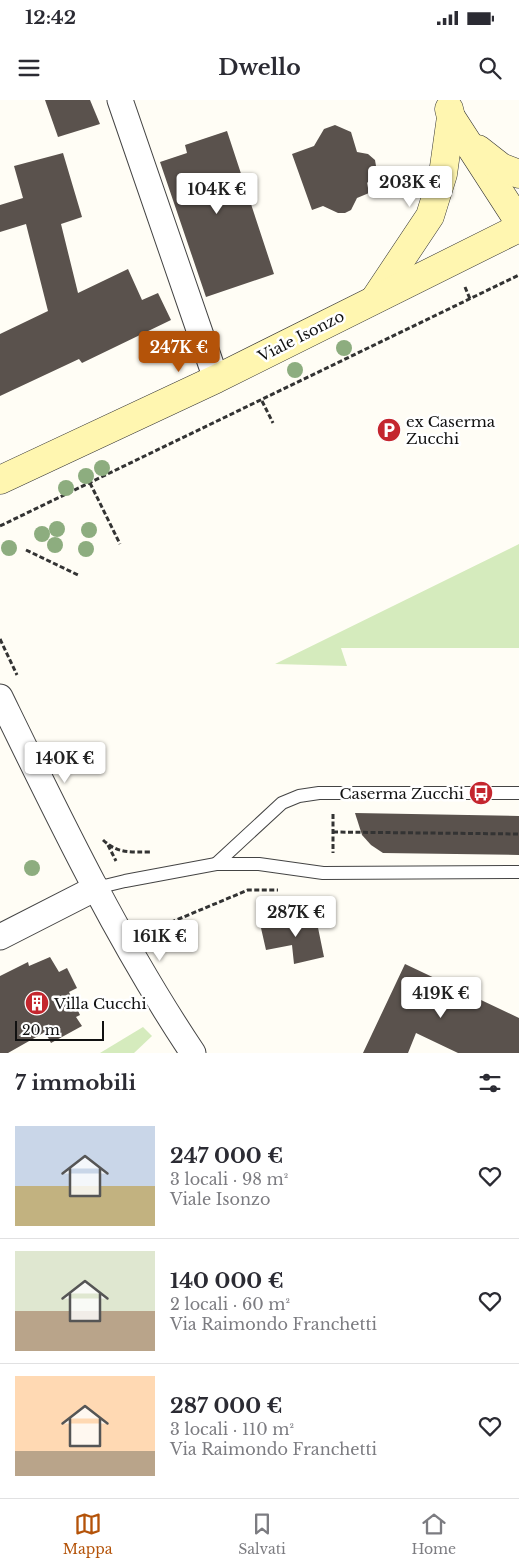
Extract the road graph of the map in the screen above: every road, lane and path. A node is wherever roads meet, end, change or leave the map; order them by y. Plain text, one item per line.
1 (120, 100) edge
2 (449, 109) edge
3 (519, 174) edge
4 (519, 222) edge
5 (519, 228) edge
6 (519, 275) edge
7 (375, 299) junction
8 (216, 379) junction
9 (262, 401) dead end
10 (273, 423) dead end
11 (0, 480) edge
12 (90, 483) dead end
13 (0, 526) edge
14 (120, 544) dead end
15 (26, 550) dead end
16 (78, 575) dead end
17 (0, 640) edge
18 (20, 681) dead end
19 (0, 697) edge
20 (0, 731) edge
21 (333, 793) junction
22 (519, 793) edge
23 (334, 832) junction
24 (519, 834) edge
25 (101, 838) dead end
26 (153, 852) dead end
27 (216, 864) junction
28 (519, 872) edge
29 (334, 873) junction
30 (96, 888) junction
31 (286, 890) dead end
32 (0, 938) edge
33 (125, 942) junction
34 (193, 1053) edge

1 - 8 street
2 - 3 main road
2 - 4 main road
2 - 7 main road
5 - 7 main road, Viale Isonzo
6 - 13 path
7 - 8 main road, Viale Isonzo
8 - 11 main road, Viale Isonzo
9 - 10 path
12 - 14 path
15 - 16 path
17 - 18 path
19 - 30 street
20 - 30 street
21 - 22 lane
21 - 23 path
21 - 27 lane
23 - 24 path
23 - 29 path
25 - 26 path
27 - 29 lane
27 - 30 lane
28 - 29 lane
30 - 32 street
30 - 33 street
31 - 33 path
33 - 34 street

